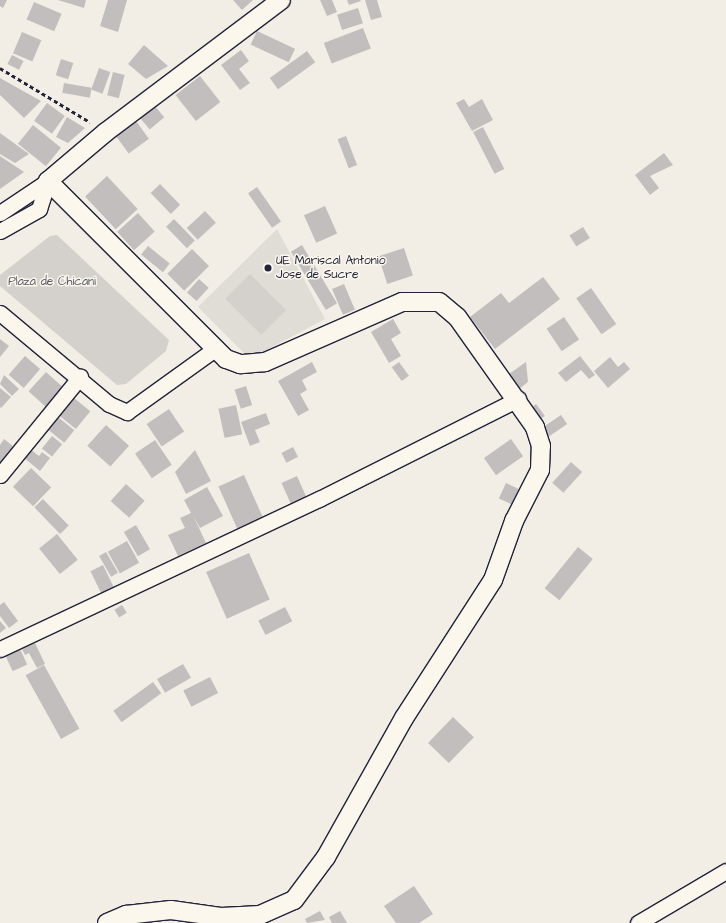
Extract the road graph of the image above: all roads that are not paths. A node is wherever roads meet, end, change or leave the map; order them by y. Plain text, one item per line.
1 (281, 0) edge
2 (48, 181) junction
3 (0, 213) edge
4 (0, 232) edge
5 (0, 313) edge
6 (216, 348) junction
7 (80, 377) junction
8 (518, 399) junction
9 (0, 475) edge
10 (0, 648) edge
11 (726, 871) edge
12 (107, 923) edge
13 (638, 923) edge

1 - 2 street
2 - 3 street
2 - 4 street
2 - 6 street
5 - 7 street
6 - 7 street
6 - 8 street
7 - 9 street
8 - 10 street
8 - 12 street
11 - 13 street

